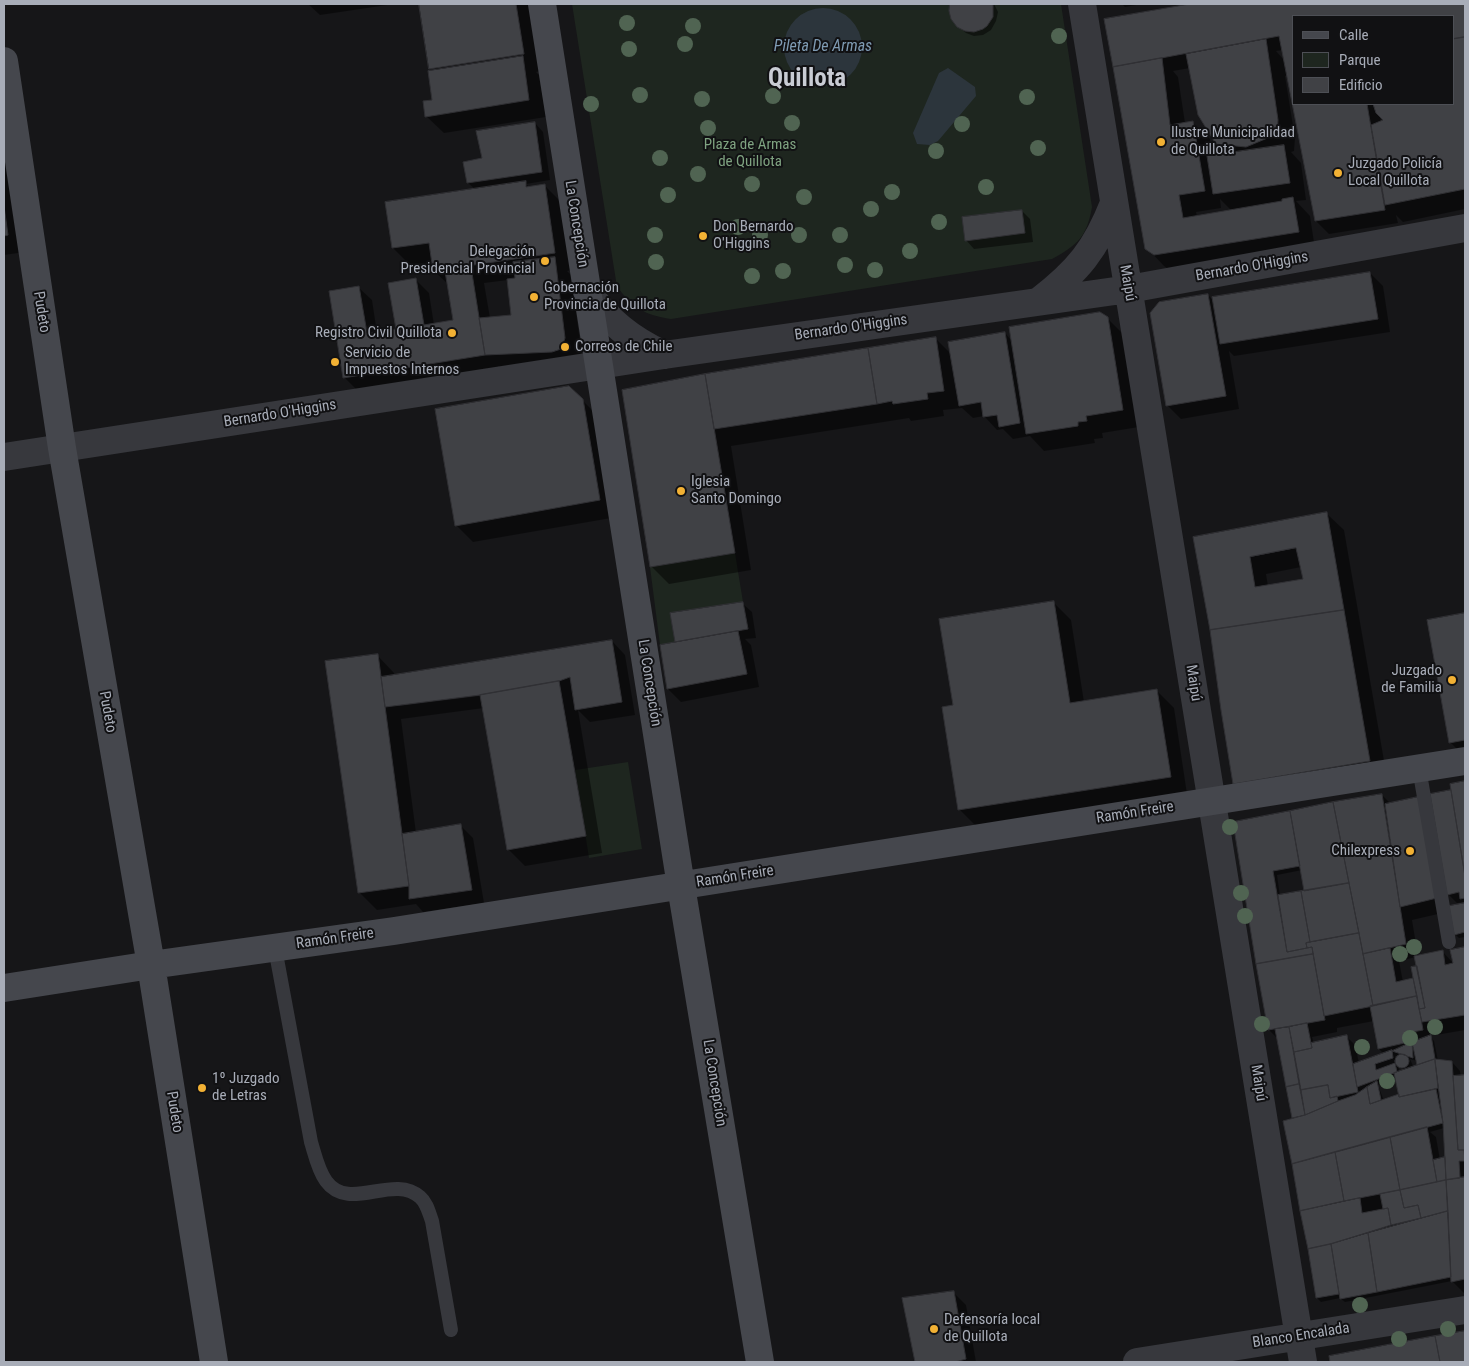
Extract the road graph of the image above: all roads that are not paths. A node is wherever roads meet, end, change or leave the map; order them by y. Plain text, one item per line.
1 (542, 4) edge
2 (1082, 4) edge
3 (4, 61) edge
4 (1114, 203) junction
5 (1465, 228) edge
6 (1129, 289) junction
7 (587, 291) junction
8 (1038, 302) junction
9 (664, 355) junction
10 (598, 365) junction
11 (62, 448) junction
12 (4, 457) edge
13 (1465, 761) edge
14 (1419, 768) junction
15 (1212, 801) junction
16 (681, 886) junction
17 (1449, 942) dead end
18 (275, 948) junction
19 (151, 965) junction
20 (4, 988) edge
21 (1465, 1310) edge
22 (451, 1330) dead end
23 (1301, 1349) edge
24 (214, 1362) edge
25 (760, 1362) edge
26 (1136, 1362) edge

1 - 7 main road, La Concepción
2 - 4 street, Maipú
3 - 11 main road, Pudeto
4 - 6 street, Maipú
4 - 8 street, Bernardo O'Higgins
5 - 6 street, Bernardo O'Higgins
6 - 8 street, Bernardo O'Higgins
6 - 15 street, Maipú
7 - 9 street
7 - 10 main road, La Concepción
8 - 9 street, Bernardo O'Higgins
9 - 10 street, Bernardo O'Higgins
10 - 11 street, Bernardo O'Higgins
10 - 16 main road, La Concepción
11 - 12 street, Bernardo O'Higgins
11 - 19 main road, Pudeto
13 - 14 main road, Ramón Freire
14 - 15 main road, Ramón Freire
14 - 17 lane
15 - 16 main road, Ramón Freire
15 - 23 street, Maipú
16 - 18 main road, Ramón Freire
16 - 25 main road, La Concepción
18 - 19 main road, Ramón Freire
18 - 22 lane
19 - 20 main road, Ramón Freire
19 - 24 main road, Pudeto
21 - 23 street, Blanco Encalada
23 - 26 street, Blanco Encalada

